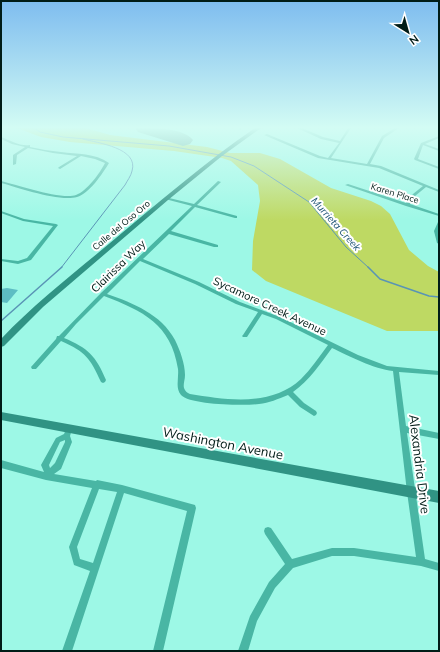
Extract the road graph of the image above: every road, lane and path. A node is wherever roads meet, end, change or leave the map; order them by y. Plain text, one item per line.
1 (14, 158) edge
2 (75, 158) edge
3 (92, 158) edge
4 (215, 158) edge
5 (372, 158) edge
6 (416, 158) edge
7 (329, 159) edge
8 (14, 164) dead end
9 (369, 164) junction
10 (60, 168) dead end
11 (439, 168) edge
12 (1, 182) edge
13 (219, 182) dead end
14 (6, 183) junction
15 (347, 185) dead end
16 (424, 186) junction
17 (1, 187) edge
18 (439, 191) edge
19 (166, 198) junction
20 (407, 205) junction
21 (195, 206) junction
22 (1, 212) edge
23 (439, 215) edge
24 (236, 217) dead end
25 (439, 223) edge
26 (168, 232) junction
27 (439, 243) edge
28 (216, 246) dead end
29 (1, 260) edge
30 (141, 260) junction
31 (104, 294) junction
32 (261, 312) junction
33 (245, 336) dead end
34 (59, 338) junction
35 (1, 344) edge
36 (330, 345) junction
37 (34, 367) dead end
38 (396, 369) junction
39 (439, 373) edge
40 (103, 380) dead end
41 (288, 391) junction
42 (314, 414) dead end
43 (1, 416) edge
44 (404, 430) junction
45 (67, 432) junction
46 (439, 436) edge
47 (49, 458) junction
48 (60, 460) junction
49 (1, 464) edge
50 (47, 474) junction
51 (98, 484) junction
52 (122, 489) junction
53 (411, 492) junction
54 (439, 497) edge
55 (268, 531) dead end
56 (421, 562) junction
57 (290, 564) junction
58 (439, 567) edge
59 (96, 568) junction
60 (67, 651) edge
61 (158, 651) edge
62 (243, 651) edge

1 - 8 street
2 - 10 street
3 - 14 street
4 - 19 main road, Calle del Oso Oro
5 - 9 street
6 - 11 street
7 - 9 street
9 - 16 street
12 - 14 street
13 - 21 street, Clairissa Way
14 - 17 street
15 - 20 street, Karen Place
16 - 18 street
16 - 20 street
19 - 21 street
19 - 35 main road, Calle del Oso Oro
20 - 23 street, Karen Place
21 - 24 street
21 - 26 street, Clairissa Way
22 - 29 street
25 - 27 street
26 - 28 street
26 - 30 street, Clairissa Way
30 - 31 street, Clairissa Way
30 - 32 street, Sycamore Creek Avenue
31 - 34 street, Clairissa Way
31 - 41 street
32 - 33 street
32 - 36 street, Sycamore Creek Avenue
34 - 37 street, Clairissa Way
34 - 40 street
36 - 38 street, Sycamore Creek Avenue
36 - 41 street
38 - 39 street, Sycamore Creek Avenue
38 - 44 street, Alexandria Drive
41 - 42 street
43 - 45 main road, Washington Avenue
44 - 46 street
44 - 53 street, Alexandria Drive
45 - 47 street
45 - 48 street
45 - 53 main road, Washington Avenue
47 - 48 street
47 - 50 street
48 - 50 street
49 - 50 street
50 - 51 street
51 - 52 street
51 - 59 street
52 - 59 street
52 - 61 street
53 - 54 main road, Washington Avenue
53 - 56 street, Alexandria Drive
55 - 57 street
56 - 57 street
56 - 58 street
57 - 62 street
59 - 60 street

